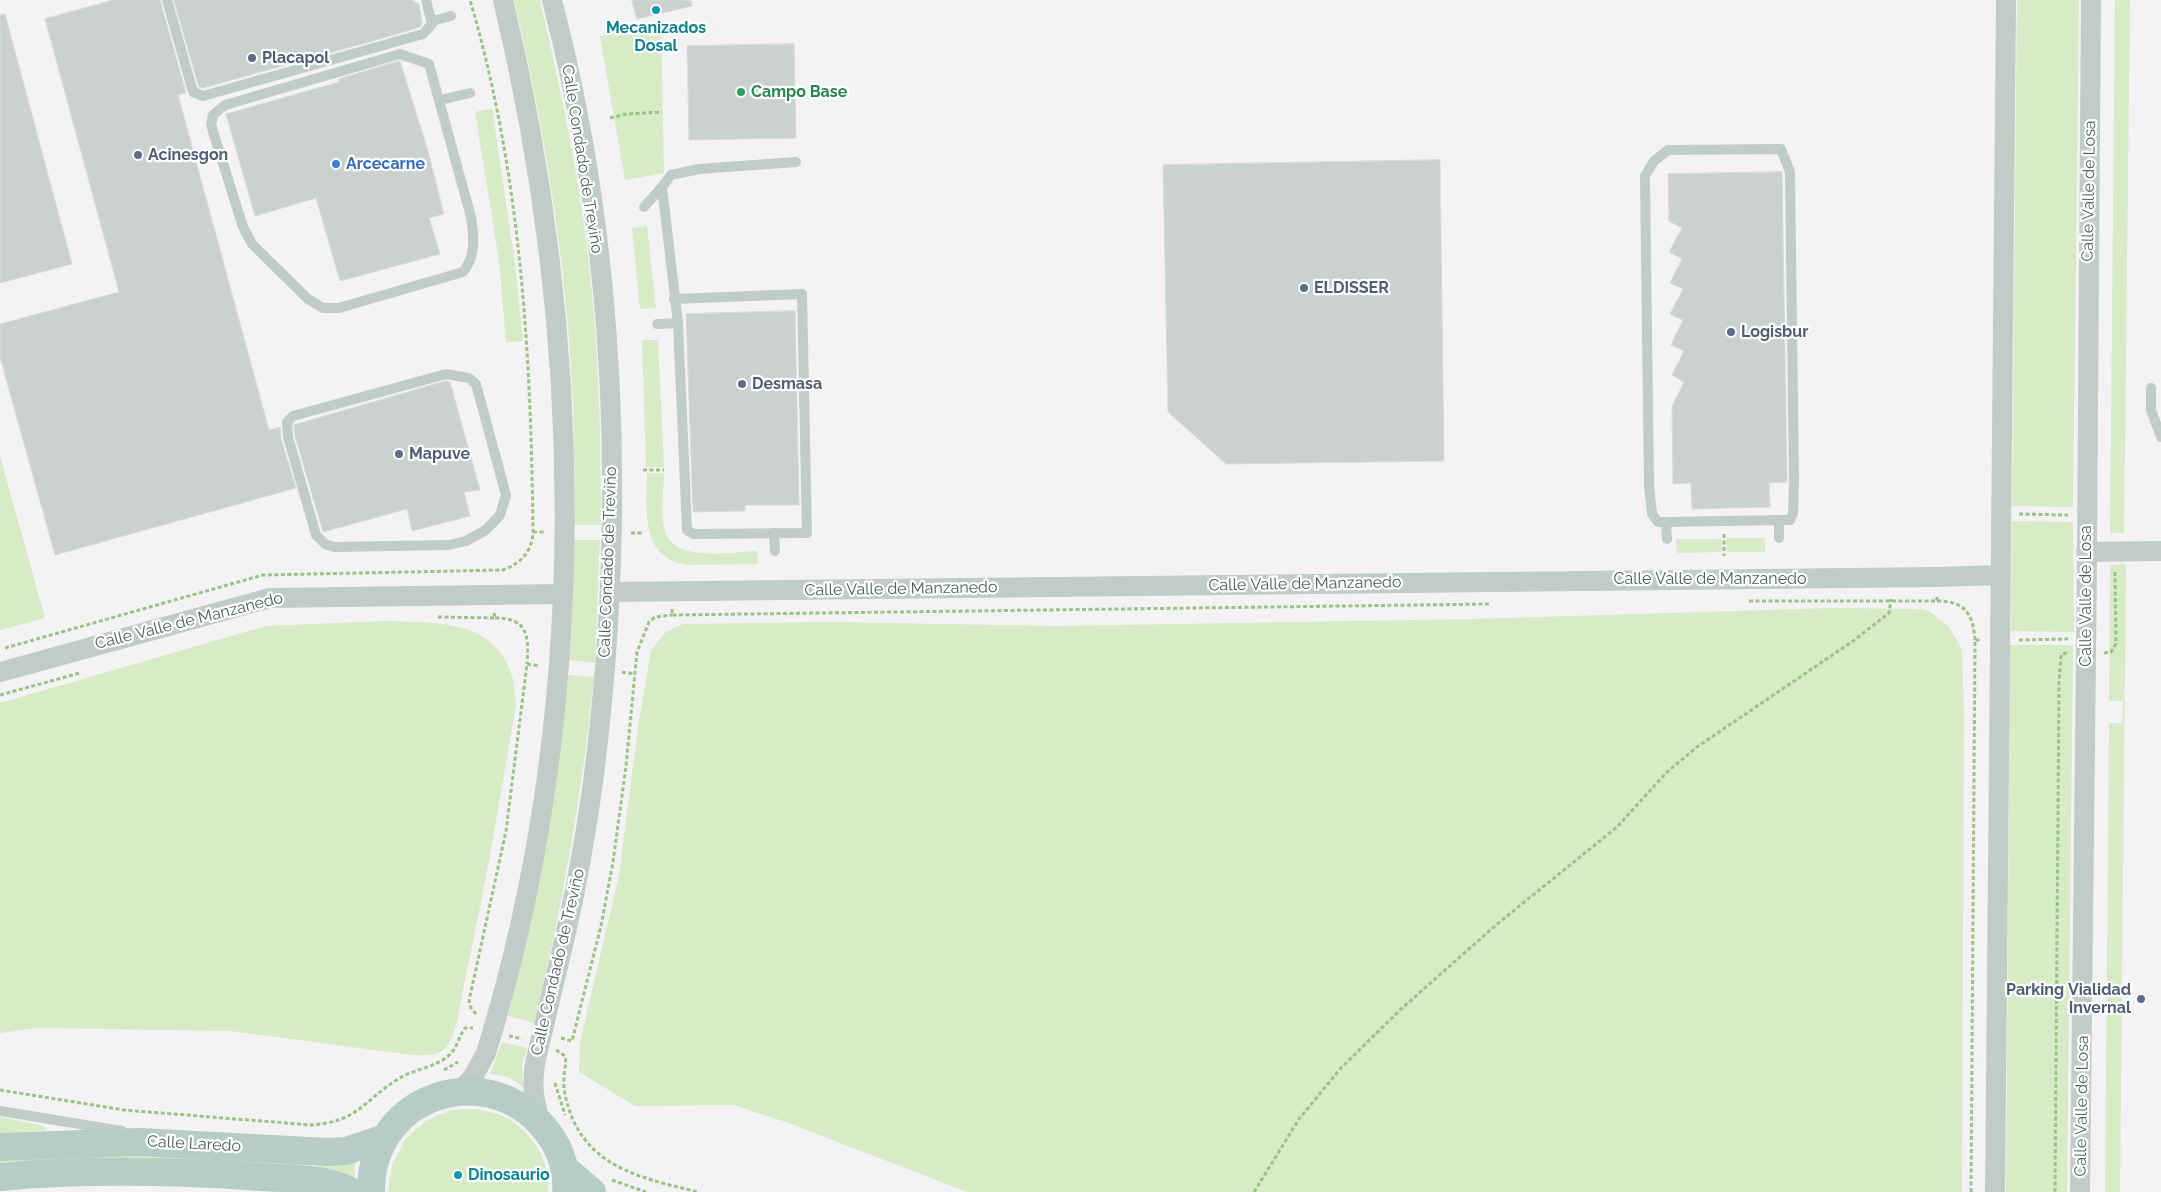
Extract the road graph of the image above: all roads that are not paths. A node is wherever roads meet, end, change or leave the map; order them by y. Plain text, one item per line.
1 (167, 0) edge
2 (426, 0) edge
3 (503, 0) edge
4 (552, 0) edge
5 (2006, 0) edge
6 (2091, 0) edge
7 (451, 16) dead end
8 (432, 21) junction
9 (470, 93) dead end
10 (440, 100) junction
11 (796, 162) dead end
12 (662, 187) junction
13 (644, 207) dead end
14 (674, 298) junction
15 (678, 323) junction
16 (657, 324) dead end
17 (2151, 388) dead end
18 (2160, 433) edge
19 (1779, 520) junction
20 (1666, 522) junction
21 (774, 533) junction
22 (1779, 538) dead end
23 (1666, 539) dead end
24 (355, 551) joint
25 (775, 551) dead end
26 (2161, 551) edge
27 (2086, 552) junction
28 (2001, 575) junction
29 (610, 592) junction
30 (562, 594) junction
31 (0, 672) edge
32 (460, 1091) junction
33 (0, 1111) edge
34 (540, 1121) junction
35 (385, 1138) junction
36 (181, 1143) junction
37 (0, 1146) edge
38 (0, 1177) edge
39 (565, 1180) edge
40 (600, 1185) edge
41 (352, 1192) edge
42 (371, 1192) edge
43 (1995, 1192) edge
44 (2080, 1192) edge

1 - 8 lane
2 - 8 lane
3 - 30 street
4 - 29 street, Calle Condado de Treviño
5 - 28 street
6 - 27 street, Calle Valle de Losa
7 - 8 lane
9 - 10 lane
10 - 10 lane
11 - 12 lane
12 - 13 lane
12 - 14 lane
14 - 15 lane
14 - 21 lane
15 - 16 lane
15 - 21 lane
17 - 18 lane
19 - 20 lane
19 - 20 lane
19 - 22 lane
20 - 23 lane
21 - 25 lane
24 - 24 lane
26 - 27 street
27 - 44 street, Calle Valle de Losa
28 - 29 street, Calle Valle de Manzanedo
28 - 43 street
29 - 34 street, Calle Condado de Treviño
30 - 31 street, Calle Valle de Manzanedo
30 - 32 street
32 - 34 main road
32 - 35 main road
33 - 36 lane
34 - 39 main road
35 - 36 main road, Calle Laredo
35 - 42 main road
36 - 37 main road, Calle Laredo
38 - 41 main road, Calle Laredo
39 - 40 main road

